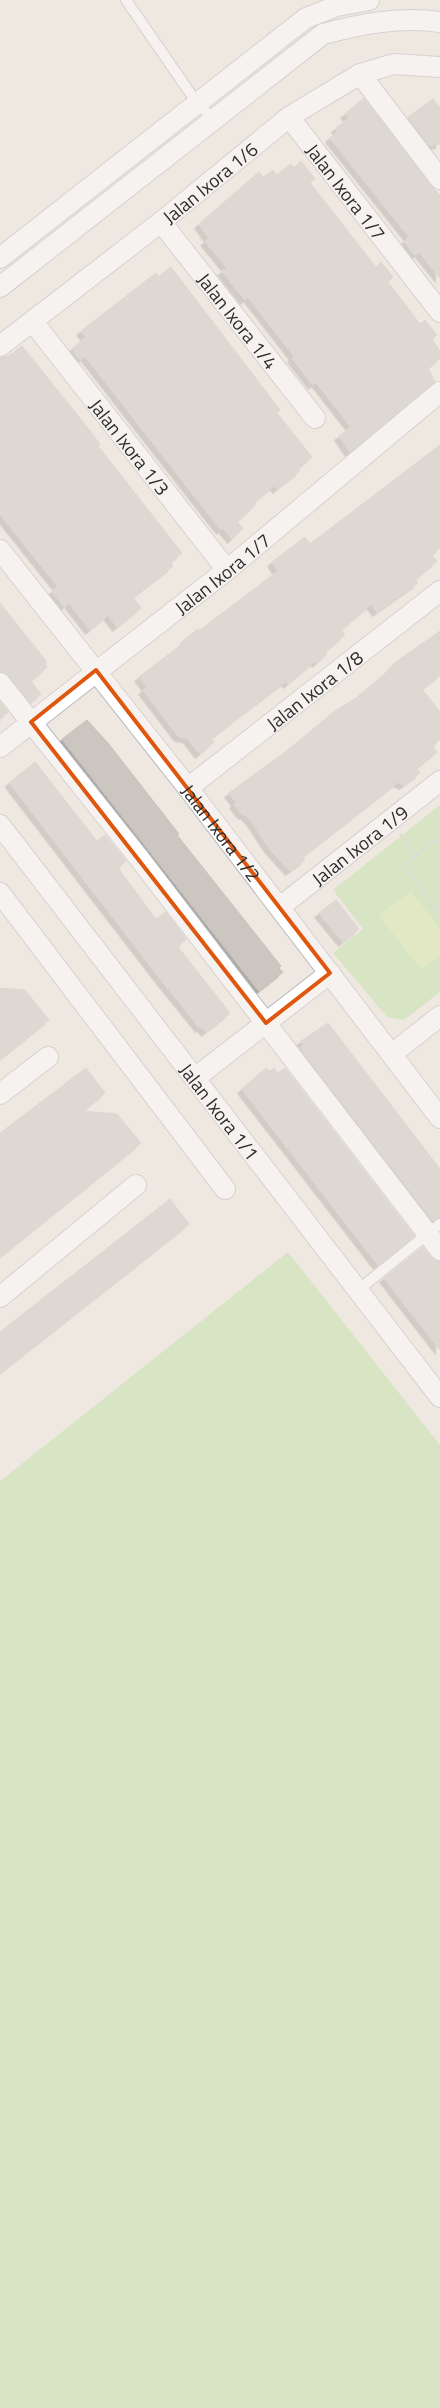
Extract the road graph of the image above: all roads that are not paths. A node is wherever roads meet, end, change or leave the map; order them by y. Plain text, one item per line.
1 (126, 0) edge
2 (369, 0) edge
3 (440, 22) edge
4 (440, 67) edge
5 (360, 74) junction
6 (197, 103) junction
7 (289, 117) junction
8 (214, 120) junction
9 (440, 179) edge
10 (161, 222) junction
11 (0, 258) edge
12 (0, 287) edge
13 (440, 312) edge
14 (33, 322) junction
15 (0, 346) edge
16 (440, 392) edge
17 (315, 418) dead end
18 (0, 550) edge
19 (227, 570) junction
20 (440, 591) edge
21 (96, 670) junction
22 (0, 683) edge
23 (31, 722) junction
24 (0, 747) edge
25 (440, 781) edge
26 (188, 788) junction
27 (0, 825) edge
28 (0, 893) edge
29 (280, 907) junction
30 (330, 973) junction
31 (440, 1016) edge
32 (266, 1023) junction
33 (392, 1054) junction
34 (48, 1057) dead end
35 (195, 1078) junction
36 (0, 1094) edge
37 (440, 1118) edge
38 (136, 1185) dead end
39 (225, 1189) dead end
40 (434, 1229) edge
41 (440, 1250) edge
42 (357, 1291) junction
43 (0, 1297) edge
44 (440, 1397) edge

1 - 6 lane
2 - 6 street
3 - 8 street
4 - 5 street, Jalan Ixora 1/6
5 - 7 street, Jalan Ixora 1/6
5 - 9 street
6 - 8 lane
6 - 11 street
7 - 10 street, Jalan Ixora 1/6
7 - 13 street, Jalan Ixora 1/7
8 - 12 street
10 - 14 street, Jalan Ixora 1/6
10 - 17 street, Jalan Ixora 1/4
14 - 15 street, Jalan Ixora 1/6
14 - 19 street, Jalan Ixora 1/3
16 - 19 street, Jalan Ixora 1/7
18 - 21 street, Jalan Ixora 1/2
19 - 21 street, Jalan Ixora 1/7
20 - 26 street, Jalan Ixora 1/8
21 - 23 street, Jalan Ixora 1/7
21 - 26 street, Jalan Ixora 1/2
22 - 23 street
23 - 24 street, Jalan Ixora 1/7
23 - 32 street
25 - 29 street, Jalan Ixora 1/9
26 - 29 street, Jalan Ixora 1/2
27 - 35 street, Jalan Ixora 1/1
28 - 39 street
29 - 30 street, Jalan Ixora 1/2
30 - 32 street
30 - 33 street, Jalan Ixora 1/2
31 - 33 street
32 - 35 street
32 - 40 street
33 - 37 street, Jalan Ixora 1/2
34 - 36 street
35 - 42 street, Jalan Ixora 1/1
38 - 43 street
40 - 41 street
40 - 42 lane
42 - 44 street, Jalan Ixora 1/1

